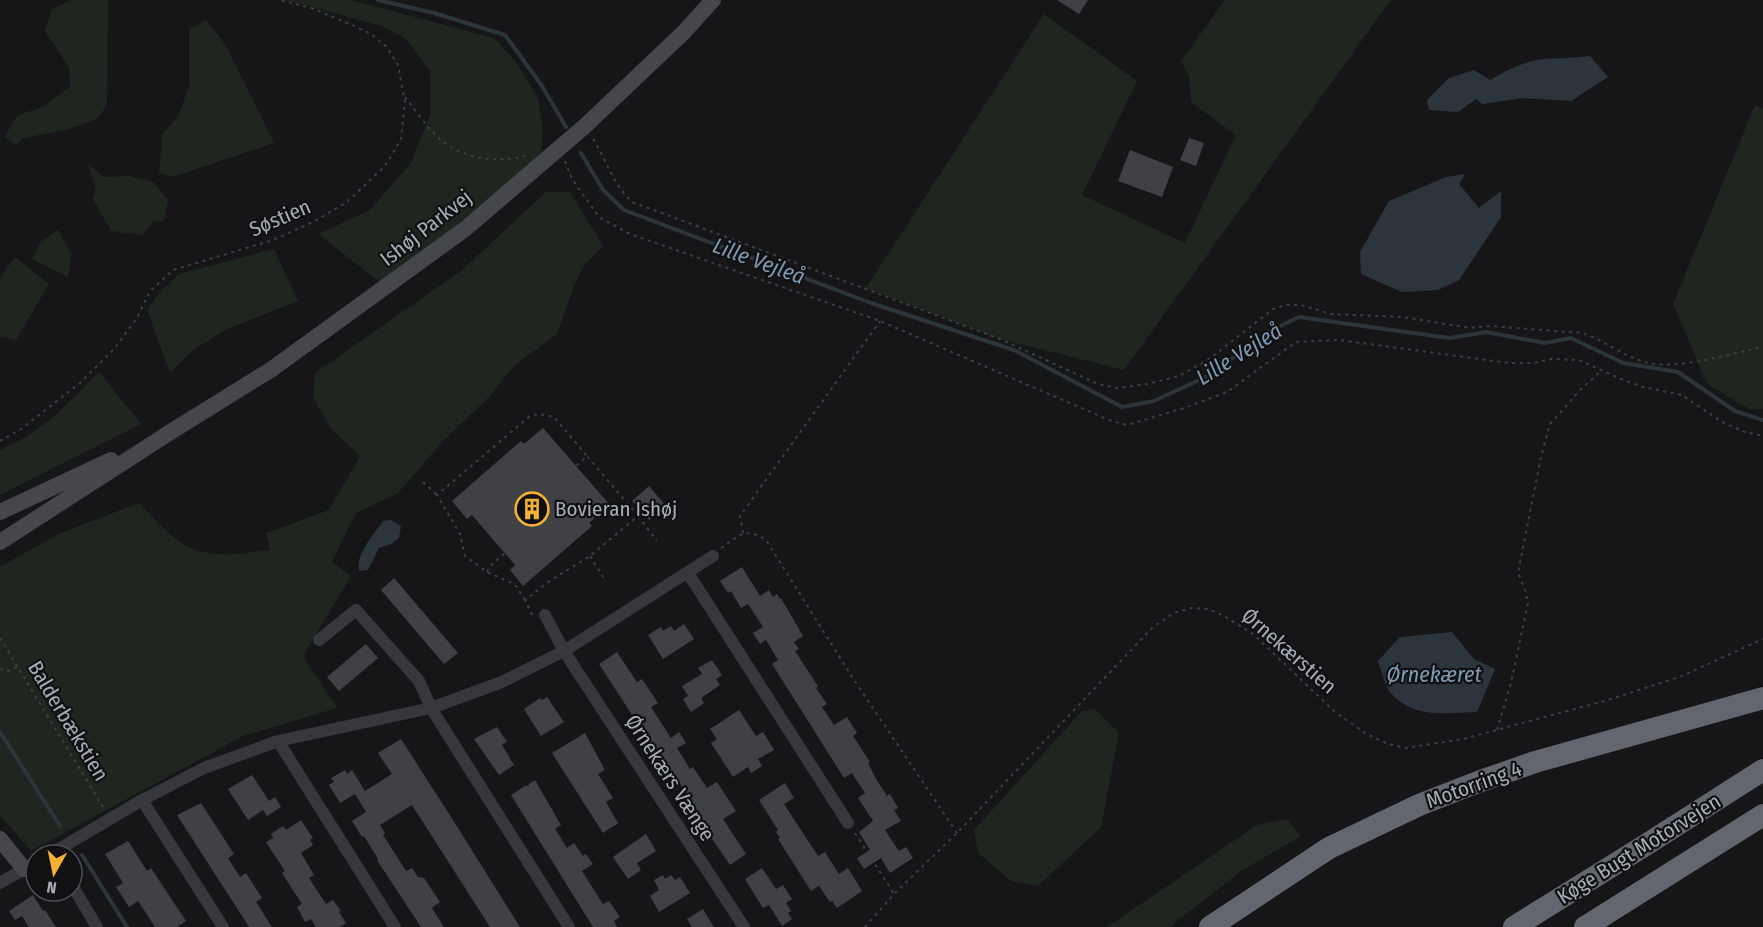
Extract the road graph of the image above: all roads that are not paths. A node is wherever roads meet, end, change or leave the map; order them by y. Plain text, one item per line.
1 (713, 0) edge
2 (172, 431) junction
3 (0, 512) edge
4 (0, 542) edge
5 (712, 556) road end
6 (688, 573) junction
7 (540, 618) road end
8 (319, 640) dead end
9 (564, 651) junction
10 (1763, 698) edge
11 (431, 708) junction
12 (278, 741) junction
13 (1763, 770) edge
14 (142, 800) junction
15 (1763, 815) edge
16 (848, 823) road end
17 (0, 839) edge
18 (71, 843) edge
19 (24, 860) edge
20 (24, 869) edge
21 (0, 884) edge
22 (83, 903) edge
23 (1590, 925) edge
24 (97, 927) edge
25 (223, 927) edge
26 (395, 927) edge
27 (569, 927) edge
28 (744, 927) edge
29 (1210, 927) edge
30 (1514, 927) edge

1 - 2 street, Ishøj Parkvej
2 - 3 street, Ishøj Parkvej
2 - 4 street, Ishøj Parkvej
5 - 6 street
6 - 9 street
6 - 16 street
7 - 9 street, Ørnekærs Vænge
8 - 11 street
9 - 11 street
9 - 28 street, Ørnekærs Vænge
10 - 29 highway, Motorring 4
11 - 12 street
11 - 27 street
12 - 14 street
12 - 26 street
13 - 30 highway, Køge Bugt Motorvejen
14 - 18 street
14 - 25 street
15 - 23 highway, Køge Bugt Motorvejen
17 - 19 street
20 - 21 street
22 - 24 street

